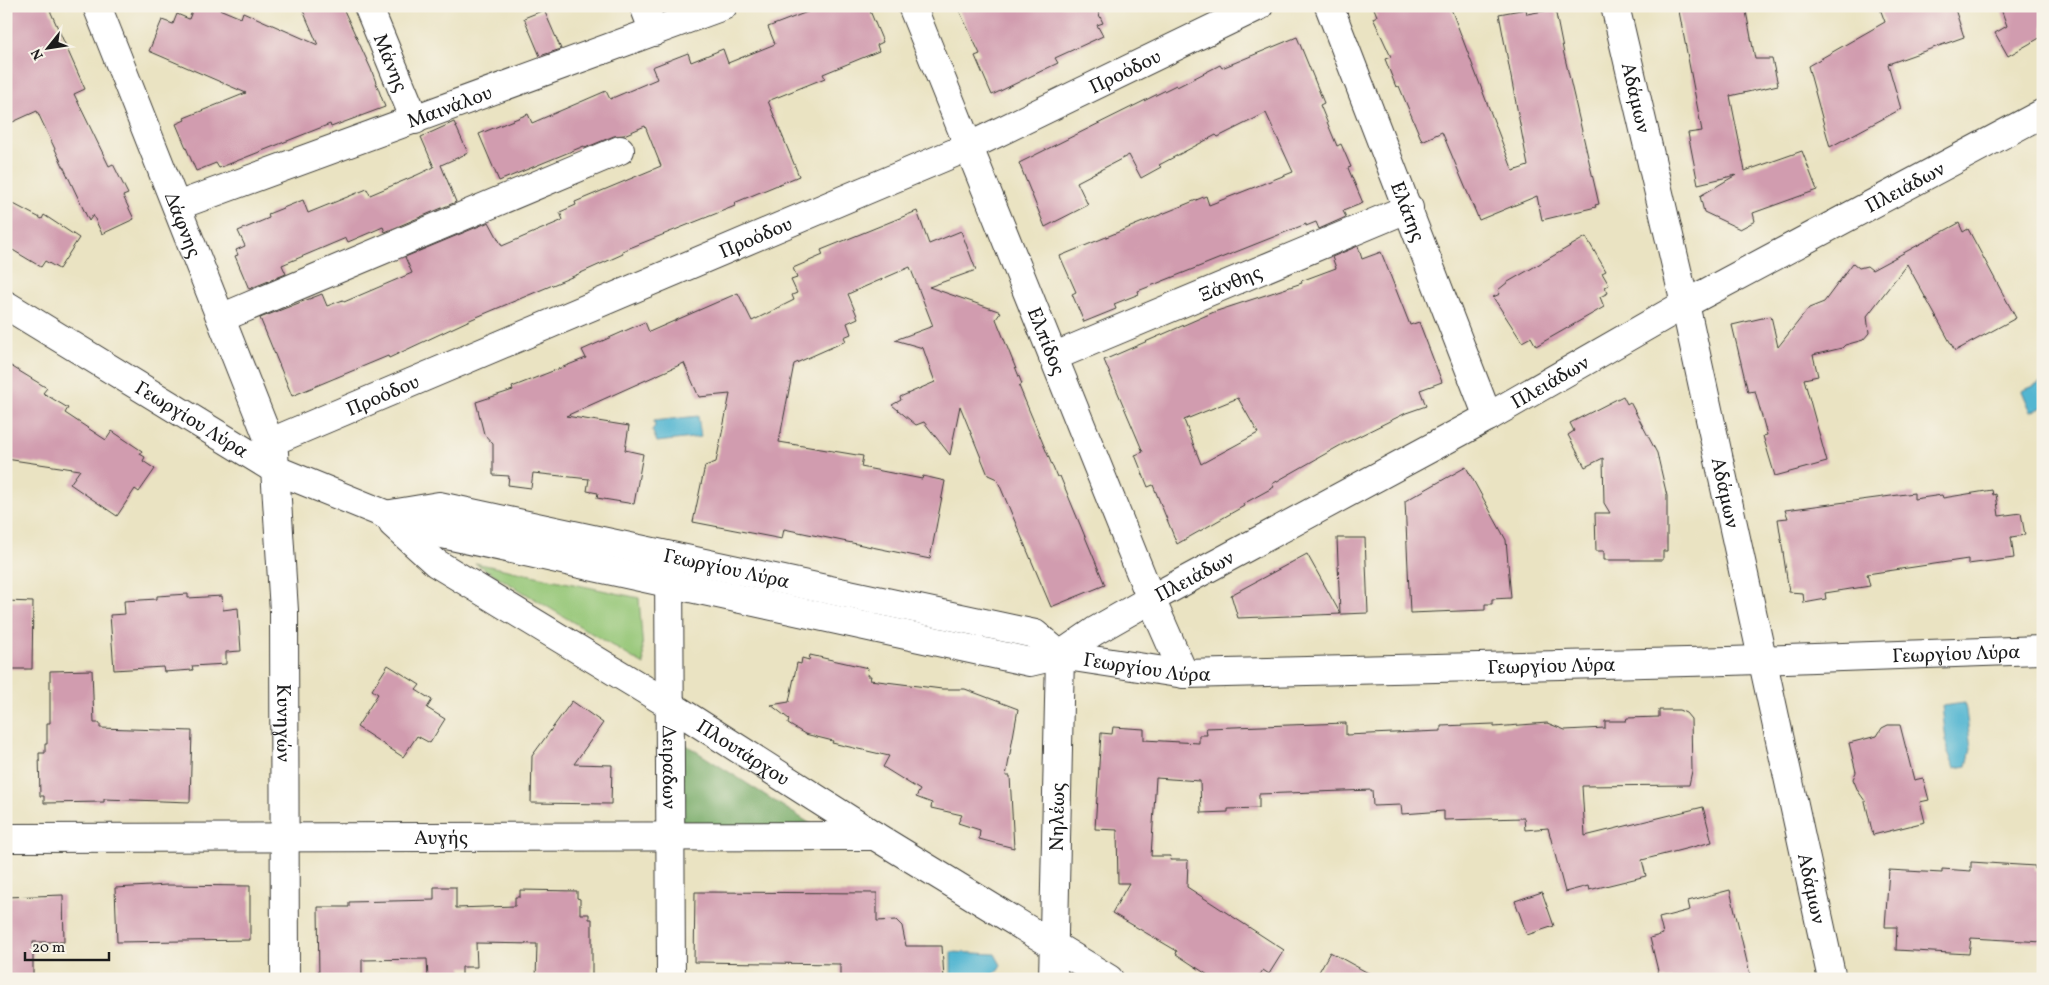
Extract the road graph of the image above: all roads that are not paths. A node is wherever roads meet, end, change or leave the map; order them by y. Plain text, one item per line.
1 (97, 6) edge
2 (368, 6) edge
3 (644, 6) edge
4 (722, 6) edge
5 (912, 6) edge
6 (1260, 6) edge
7 (1328, 6) edge
8 (1615, 6) edge
9 (654, 32) junction
10 (2043, 113) edge
11 (415, 120) junction
12 (968, 147) junction
13 (620, 150) dead end
14 (177, 206) junction
15 (1408, 208) junction
16 (1685, 304) junction
17 (6, 305) edge
18 (221, 318) junction
19 (1053, 357) junction
20 (1488, 417) junction
21 (271, 442) junction
22 (274, 469) junction
23 (385, 515) junction
24 (669, 555) junction
25 (669, 583) junction
26 (1151, 599) junction
27 (2043, 650) edge
28 (1060, 656) junction
29 (1763, 659) junction
30 (1184, 674) junction
31 (670, 705) junction
32 (670, 836) junction
33 (875, 836) junction
34 (6, 838) edge
35 (284, 838) junction
36 (1052, 944) junction
37 (285, 979) edge
38 (671, 979) edge
39 (1053, 979) edge
40 (1109, 979) edge
41 (1832, 979) edge

1 - 14 street, Δάφνης
2 - 11 street, Μάνης
3 - 9 street
4 - 9 street, Μαινάλου
5 - 12 street, Ελπίδος
6 - 12 street, Προόδου
7 - 15 street, Ελάτης
8 - 16 street, Αδάμων
9 - 11 street, Μαινάλου
10 - 16 street, Πλειάδων
11 - 14 street, Μαινάλου
12 - 19 street, Ελπίδος
12 - 21 street, Προόδου
13 - 18 street
14 - 18 street, Δάφνης
15 - 19 street, Ξάνθης
15 - 20 street, Ελάτης
16 - 20 street, Πλειάδων
16 - 29 street, Αδάμων
17 - 22 street, Γεωργίου Λύρα
18 - 21 street, Δάφνης
19 - 26 street, Ελπίδος
20 - 26 street, Πλειάδων
21 - 22 street
22 - 23 street, Γεωργίου Λύρα
22 - 35 street, Κυνηγών
23 - 24 street, Γεωργίου Λύρα
23 - 25 street, Γεωργίου Λύρα
23 - 31 street, Πλουτάρχου
24 - 25 street, Δειραδων
24 - 28 street, Γεωργίου Λύρα
25 - 28 street, Γεωργίου Λύρα
25 - 31 street, Δειραδων
26 - 28 street, Πλειάδων
26 - 30 street, Ελπίδος
27 - 29 street, Γεωργίου Λύρα
28 - 30 street, Γεωργίου Λύρα
28 - 36 street, Νηλέως
29 - 30 street, Γεωργίου Λύρα
29 - 41 street, Αδάμων
31 - 32 street, Δειραδων
31 - 33 street, Πλουτάρχου
32 - 33 street, Αυγής
32 - 35 street, Αυγής
32 - 38 street, Δειραδων
33 - 36 street, Πλουτάρχου
34 - 35 street, Αυγής
35 - 37 street, Κυνηγών
36 - 39 street, Νηλέως
36 - 40 street, Πλουτάρχου

